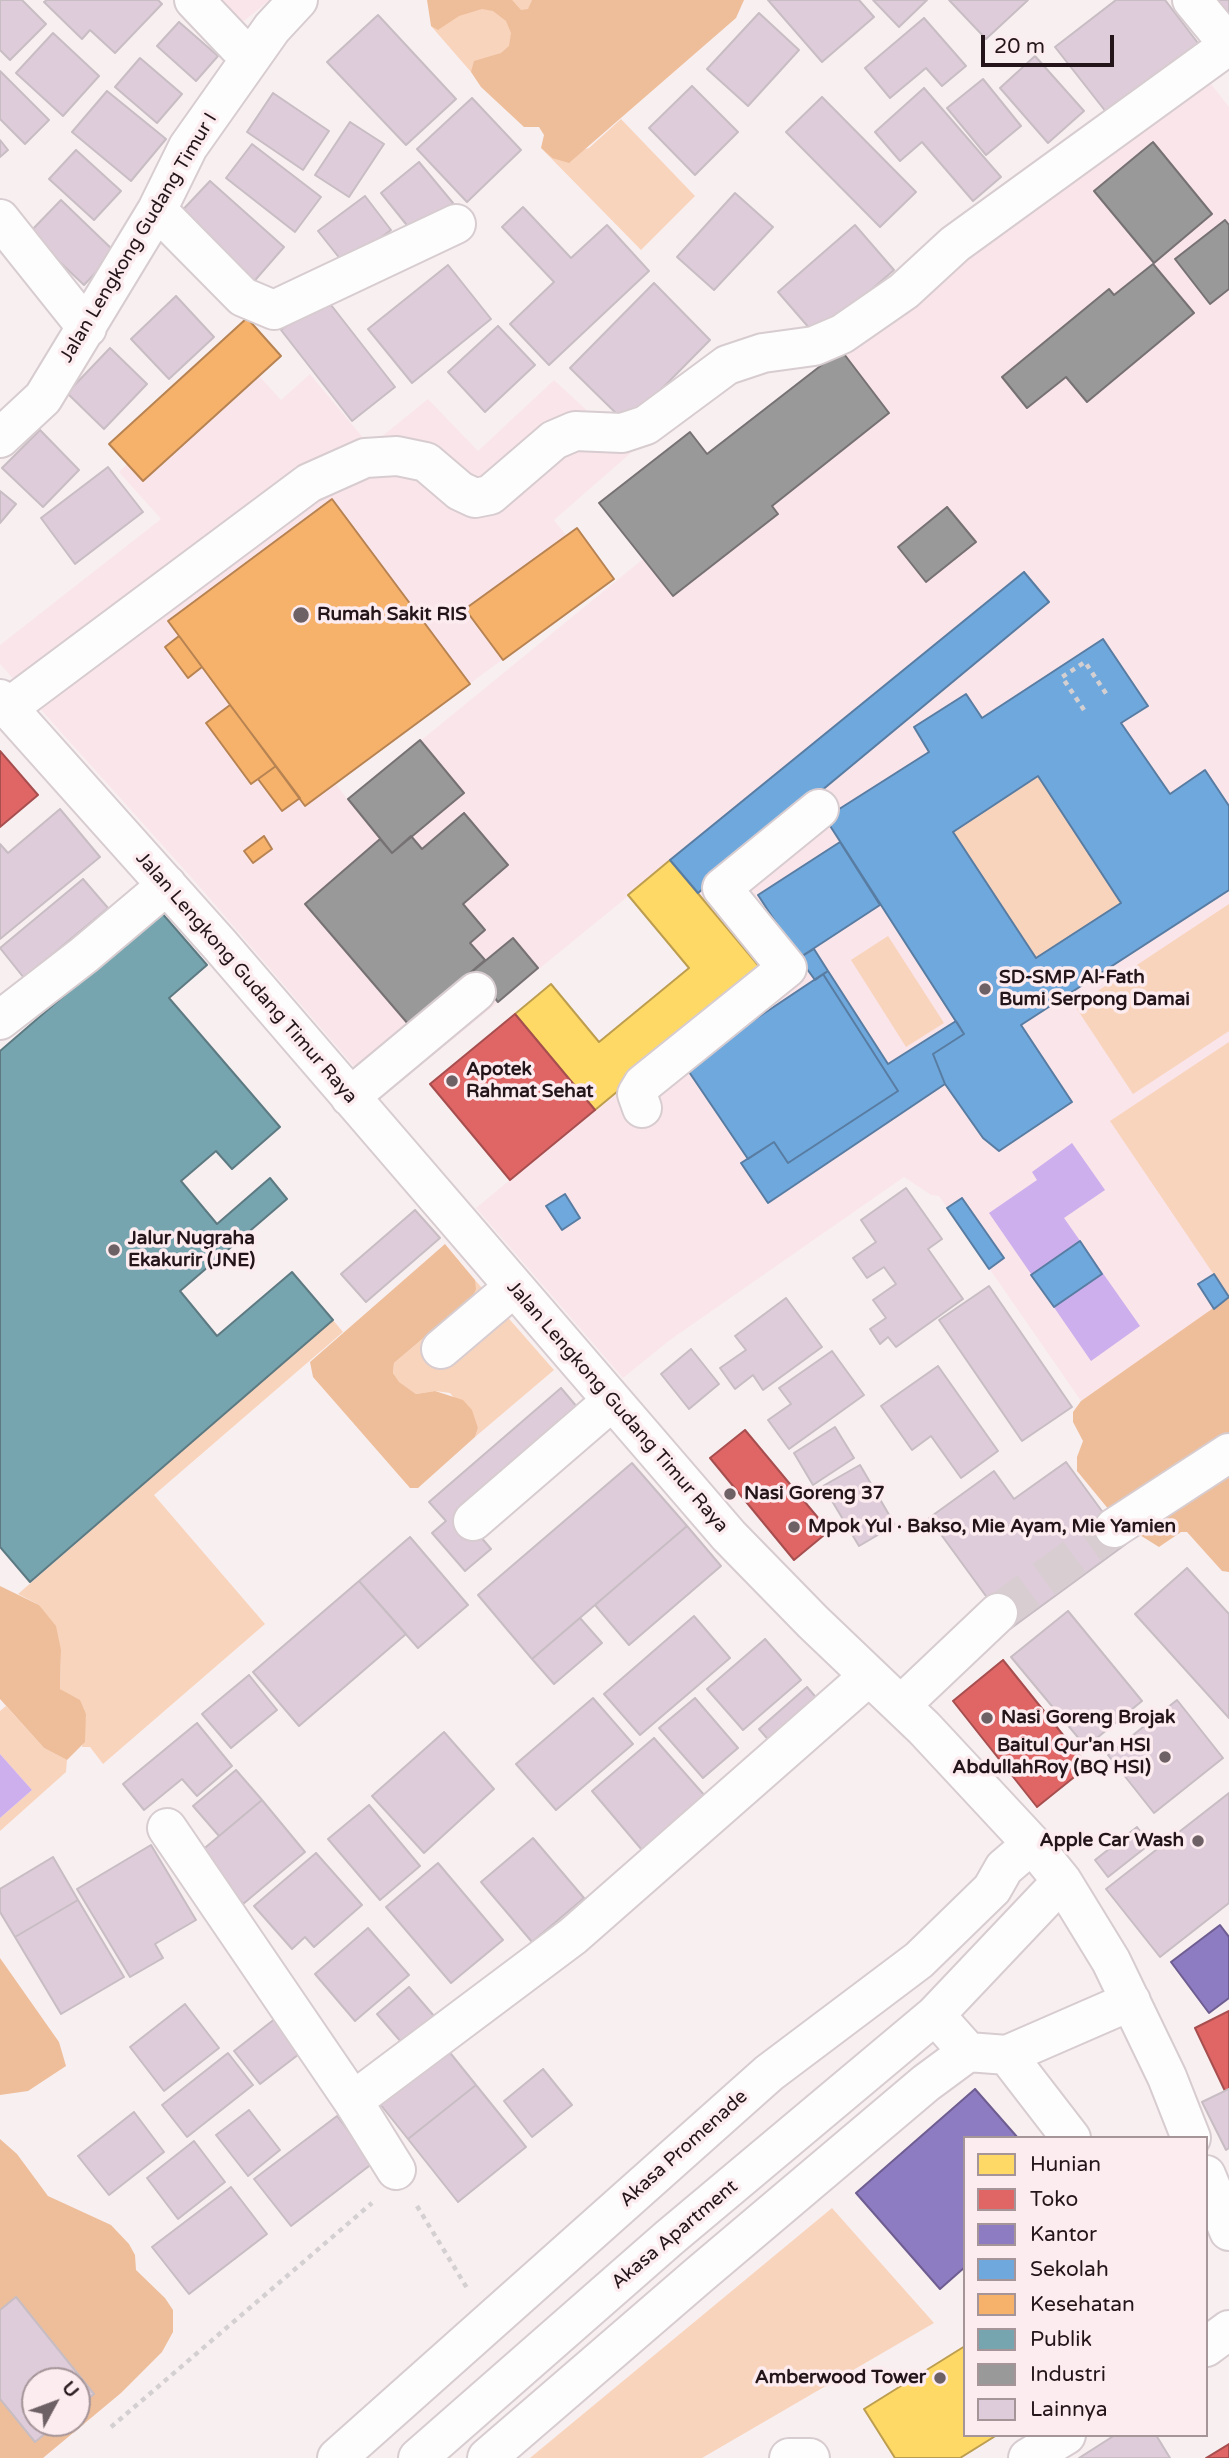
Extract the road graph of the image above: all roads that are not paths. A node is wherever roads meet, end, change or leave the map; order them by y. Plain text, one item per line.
1 (194, 0) edge
2 (298, 0) edge
3 (1192, 0) edge
4 (1229, 45) edge
5 (250, 59) junction
6 (157, 210) junction
7 (0, 219) edge
8 (456, 224) dead end
9 (87, 328) junction
10 (0, 438) edge
11 (4, 703) edge
12 (819, 809) dead end
13 (167, 885) junction
14 (476, 992) dead end
15 (0, 1020) edge
16 (350, 1097) junction
17 (642, 1108) dead end
18 (514, 1287) junction
19 (441, 1349) dead end
20 (612, 1401) junction
21 (1229, 1453) edge
22 (473, 1521) dead end
23 (1114, 1528) tunnel mouth
24 (998, 1613) tunnel mouth
25 (869, 1676) junction
26 (901, 1705) junction
27 (167, 1828) dead end
28 (1032, 1844) junction
29 (1062, 1881) junction
30 (1131, 2001) junction
31 (935, 2015) junction
32 (968, 2052) junction
33 (1007, 2055) junction
34 (353, 2101) junction
35 (1069, 2136) edge
36 (1190, 2136) edge
37 (396, 2170) road end
38 (1208, 2180) edge
39 (1229, 2231) edge
40 (669, 2238) junction
41 (699, 2275) junction
42 (1229, 2330) edge
43 (1208, 2346) edge
44 (1063, 2437) edge
45 (337, 2458) edge
46 (418, 2458) edge
47 (488, 2458) edge
48 (789, 2458) edge
49 (810, 2458) edge
50 (1028, 2458) edge

1 - 5 street
2 - 5 street, Jalan Lengkong Gudang Timur I
3 - 4 street
4 - 11 street
5 - 6 street, Jalan Lengkong Gudang Timur I
6 - 8 street
6 - 9 street, Jalan Lengkong Gudang Timur I
7 - 9 street
9 - 10 street, Jalan Lengkong Gudang Timur I
11 - 13 street, Jalan Lengkong Gudang Timur Raya
12 - 17 street
13 - 15 street
13 - 16 street, Jalan Lengkong Gudang Timur Raya
14 - 16 street
16 - 18 street, Jalan Lengkong Gudang Timur Raya
18 - 19 street
18 - 20 street, Jalan Lengkong Gudang Timur Raya
20 - 22 street
20 - 25 street, Jalan Lengkong Gudang Timur Raya
21 - 23 street
24 - 26 street
25 - 26 street, Jalan Lengkong Gudang Timur Raya
25 - 34 street
26 - 28 street, Jalan Lengkong Gudang Timur Raya
27 - 34 street
28 - 29 street, Jalan Lengkong Gudang Timur Raya
28 - 45 street, Akasa Promenade
29 - 30 street, Jalan Lengkong Gudang Timur Raya
29 - 31 street, Akasa Apartment
30 - 33 street
30 - 36 street, Jalan Lengkong Gudang Timur Raya
31 - 32 street
31 - 40 street, Akasa Apartment
32 - 33 street
32 - 41 street
33 - 35 street
34 - 37 street
38 - 39 street
40 - 41 street
40 - 46 street, Akasa Apartment
41 - 47 street
42 - 43 street
44 - 50 street
48 - 49 street

